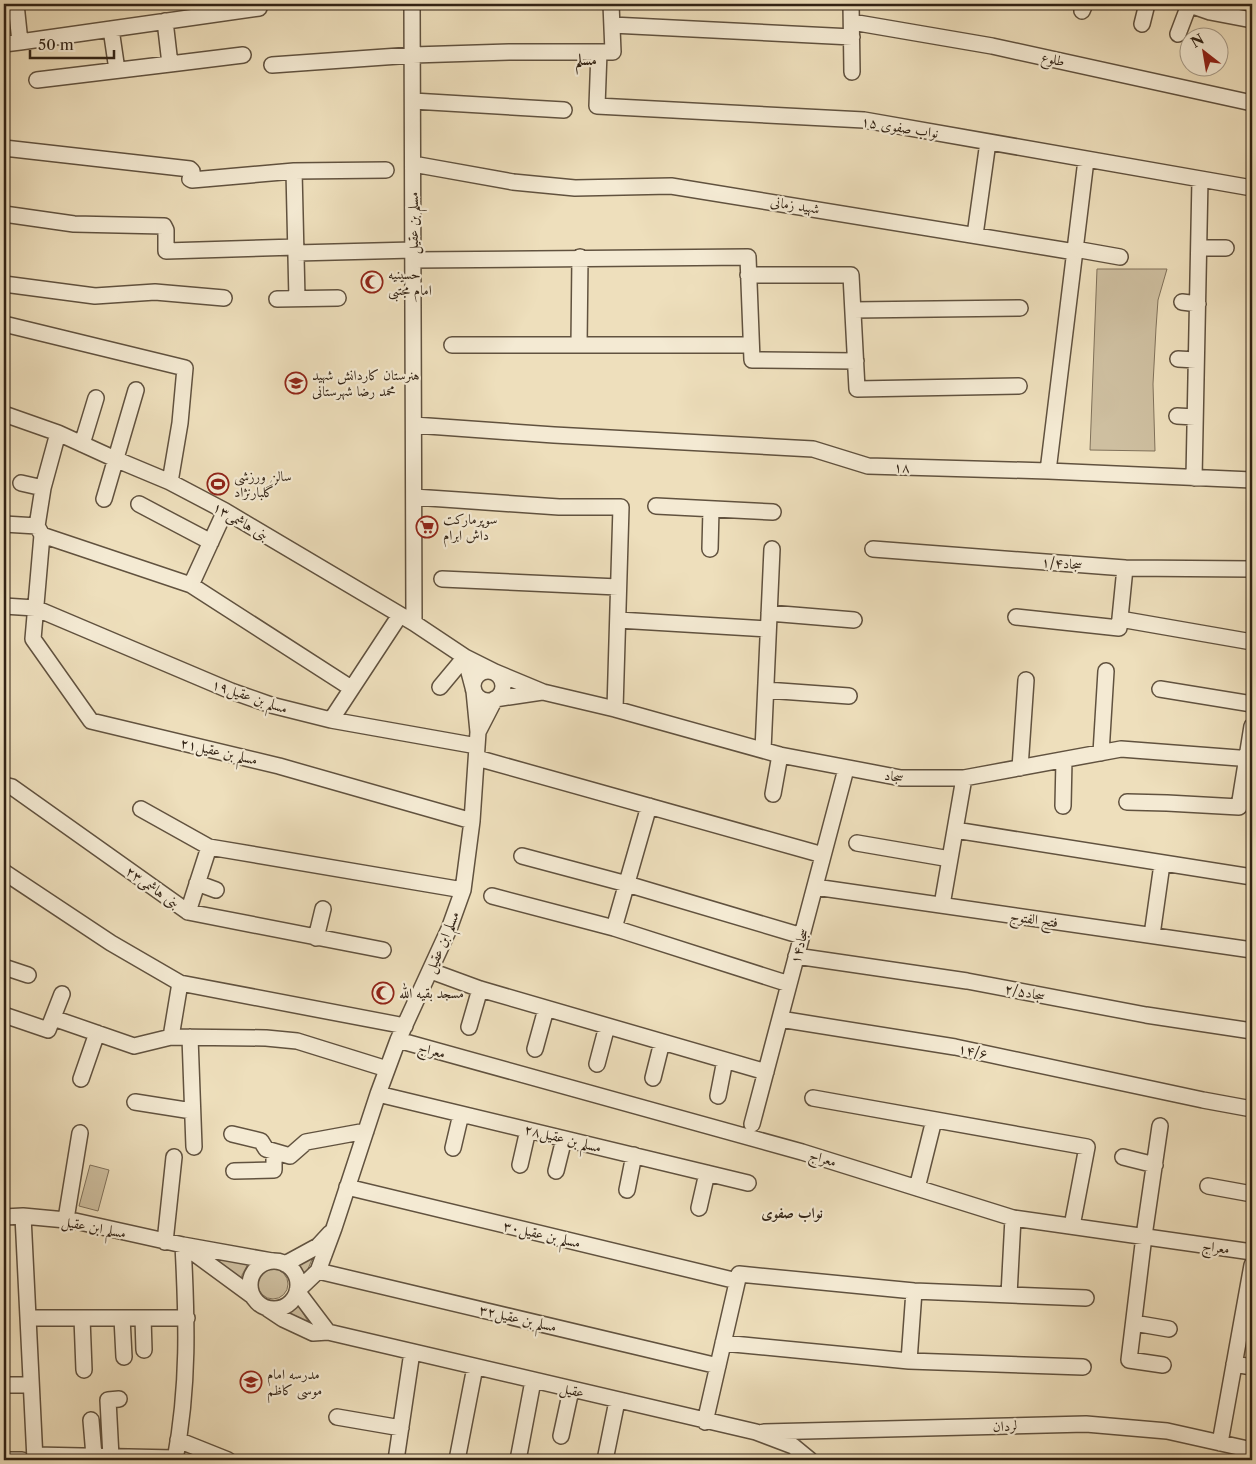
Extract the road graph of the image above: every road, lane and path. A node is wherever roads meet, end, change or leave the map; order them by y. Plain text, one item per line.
1 (16, 4) edge
2 (412, 4) edge
3 (611, 4) edge
4 (851, 4) edge
5 (1147, 4) edge
6 (1188, 4) edge
7 (258, 8) dead end
8 (1252, 20) edge
9 (165, 21) junction
10 (1142, 24) dead end
11 (612, 25) junction
12 (1180, 28) edge
13 (110, 29) junction
14 (852, 30) junction
15 (20, 42) junction
16 (4, 44) edge
17 (599, 52) junction
18 (243, 55) dead end
19 (413, 55) junction
20 (170, 64) junction
21 (272, 65) dead end
22 (117, 70) junction
23 (852, 72) dead end
24 (37, 80) dead end
25 (413, 101) junction
26 (1252, 103) edge
27 (564, 110) dead end
28 (988, 142) junction
29 (4, 148) edge
30 (1086, 160) junction
31 (413, 164) junction
32 (386, 170) dead end
33 (294, 171) junction
34 (1200, 179) junction
35 (1252, 188) edge
36 (4, 214) edge
37 (976, 235) junction
38 (1199, 248) junction
39 (1226, 248) dead end
40 (296, 250) junction
41 (1075, 250) junction
42 (414, 255) junction
43 (580, 257) junction
44 (1120, 257) dead end
45 (748, 275) junction
46 (4, 284) edge
47 (224, 298) dead end
48 (338, 298) dead end
49 (277, 299) dead end
50 (297, 299) junction
51 (1182, 302) dead end
52 (1198, 304) junction
53 (1020, 308) dead end
54 (853, 310) junction
55 (4, 324) edge
56 (452, 345) dead end
57 (579, 345) junction
58 (751, 345) junction
59 (1178, 359) dead end
60 (856, 360) junction
61 (1196, 360) junction
62 (1019, 386) dead end
63 (136, 390) dead end
64 (96, 398) dead end
65 (4, 414) edge
66 (1177, 416) dead end
67 (1195, 417) junction
68 (414, 425) junction
69 (58, 433) junction
70 (82, 444) junction
71 (115, 460) junction
72 (1048, 471) junction
73 (1194, 478) junction
74 (1252, 480) edge
75 (170, 482) junction
76 (22, 483) dead end
77 (43, 488) junction
78 (414, 497) junction
79 (104, 499) dead end
80 (139, 504) dead end
81 (656, 506) dead end
82 (711, 509) junction
83 (225, 511) junction
84 (773, 512) dead end
85 (4, 524) edge
86 (39, 531) junction
87 (211, 542) junction
88 (710, 549) dead end
89 (772, 549) dead end
90 (873, 549) dead end
91 (1125, 568) junction
92 (1252, 569) edge
93 (442, 579) dead end
94 (191, 585) junction
95 (618, 587) junction
96 (4, 606) edge
97 (35, 608) junction
98 (769, 613) junction
99 (400, 615) junction
100 (1016, 617) dead end
101 (618, 620) junction
102 (854, 620) dead end
103 (414, 623) junction
104 (1120, 623) junction
105 (768, 630) junction
106 (1252, 642) edge
107 (465, 657) junction
108 (495, 672) junction
109 (1106, 672) dead end
110 (1026, 680) dead end
111 (440, 687) dead end
112 (351, 688) junction
113 (1160, 689) dead end
114 (766, 690) junction
115 (474, 691) junction
116 (543, 692) junction
117 (850, 696) dead end
118 (496, 699) junction
119 (1252, 704) edge
120 (615, 709) junction
121 (331, 720) junction
122 (1252, 726) edge
123 (477, 745) junction
124 (763, 750) junction
125 (1101, 753) junction
126 (780, 755) junction
127 (1250, 759) edge
128 (1064, 760) junction
129 (1020, 768) junction
130 (846, 769) junction
131 (964, 778) junction
132 (4, 785) edge
133 (773, 794) dead end
134 (1126, 802) dead end
135 (649, 806) junction
136 (1063, 806) dead end
137 (141, 809) dead end
138 (472, 821) junction
139 (955, 830) junction
140 (857, 843) dead end
141 (209, 847) junction
142 (823, 855) junction
143 (522, 856) dead end
144 (950, 858) junction
145 (1162, 864) junction
146 (4, 872) edge
147 (1252, 877) edge
148 (197, 883) junction
149 (627, 884) junction
150 (815, 887) junction
151 (216, 890) dead end
152 (463, 890) junction
153 (492, 896) dead end
154 (942, 906) junction
155 (323, 909) dead end
156 (188, 912) junction
157 (614, 928) junction
158 (1152, 935) junction
159 (802, 936) junction
160 (316, 938) junction
161 (383, 950) dead end
162 (1252, 950) edge
163 (796, 956) junction
164 (4, 969) edge
165 (430, 971) junction
166 (28, 975) dead end
167 (180, 983) junction
168 (789, 984) junction
169 (480, 990) junction
170 (62, 994) dead end
171 (546, 1009) junction
172 (4, 1015) edge
173 (53, 1018) junction
174 (780, 1019) junction
175 (405, 1026) junction
176 (607, 1026) junction
177 (469, 1027) dead end
178 (1252, 1031) edge
179 (96, 1033) junction
180 (171, 1037) junction
181 (190, 1037) junction
182 (398, 1040) junction
183 (662, 1042) junction
184 (535, 1049) dead end
185 (725, 1060) junction
186 (597, 1064) dead end
187 (387, 1069) junction
188 (766, 1072) junction
189 (653, 1078) dead end
190 (82, 1079) dead end
191 (378, 1094) junction
192 (718, 1096) dead end
193 (813, 1098) dead end
194 (135, 1102) dead end
195 (1252, 1109) edge
196 (192, 1111) junction
197 (461, 1114) junction
198 (934, 1120) junction
199 (752, 1124) dead end
200 (1160, 1126) dead end
201 (528, 1130) junction
202 (366, 1131) junction
203 (80, 1133) dead end
204 (232, 1134) dead end
205 (564, 1139) junction
206 (194, 1147) dead end
207 (454, 1148) dead end
208 (274, 1152) junction
209 (634, 1156) junction
210 (174, 1157) dead end
211 (1123, 1157) dead end
212 (520, 1165) dead end
213 (1155, 1165) junction
214 (234, 1171) dead end
215 (556, 1171) dead end
216 (707, 1173) junction
217 (748, 1183) dead end
218 (1208, 1186) dead end
219 (347, 1187) junction
220 (917, 1188) junction
221 (627, 1190) dead end
222 (1252, 1194) edge
223 (699, 1208) dead end
224 (23, 1216) junction
225 (4, 1218) edge
226 (1013, 1218) junction
227 (66, 1219) junction
228 (1072, 1226) junction
229 (334, 1228) junction
230 (1144, 1236) junction
231 (165, 1242) junction
232 (184, 1246) junction
233 (1252, 1252) edge
234 (279, 1262) junction
235 (1252, 1265) edge
236 (318, 1271) junction
237 (738, 1281) junction
238 (914, 1291) junction
239 (297, 1292) junction
240 (251, 1295) junction
241 (1009, 1295) junction
242 (1086, 1298) dead end
243 (268, 1309) junction
244 (28, 1318) junction
245 (82, 1318) junction
246 (122, 1318) junction
247 (143, 1318) junction
248 (187, 1318) junction
249 (1134, 1323) junction
250 (1169, 1329) dead end
251 (328, 1332) junction
252 (723, 1343) junction
253 (144, 1350) dead end
254 (412, 1352) junction
255 (124, 1357) dead end
256 (909, 1361) junction
257 (1234, 1364) junction
258 (1163, 1365) dead end
259 (718, 1366) junction
260 (475, 1367) junction
261 (1083, 1367) dead end
262 (1252, 1367) edge
263 (84, 1370) dead end
264 (534, 1381) junction
265 (4, 1385) edge
266 (31, 1385) junction
267 (571, 1390) junction
268 (119, 1399) dead end
269 (617, 1401) junction
270 (336, 1418) dead end
271 (91, 1420) dead end
272 (705, 1422) junction
273 (401, 1428) junction
274 (756, 1432) junction
275 (561, 1436) dead end
276 (178, 1440) junction
277 (1220, 1443) junction
278 (1252, 1450) edge
279 (94, 1456) junction
280 (111, 1457) junction
281 (72, 1458) edge
282 (30, 1459) edge
283 (175, 1459) edge
284 (4, 1460) edge
285 (228, 1460) edge
286 (396, 1460) edge
287 (457, 1460) edge
288 (518, 1460) edge
289 (605, 1460) edge
290 (810, 1460) edge

1 - 15 street
2 - 19 street, مسلم بن عقیل
3 - 11 street
4 - 14 street
5 - 10 street
6 - 8 street
6 - 12 street
7 - 9 street
9 - 13 street
9 - 20 street
11 - 14 street, طلوع
11 - 17 street
13 - 15 street
13 - 22 street
14 - 23 street
14 - 26 street, طلوع
15 - 16 street
17 - 19 street
17 - 28 street, نواب صفوی ۱۵
18 - 20 street
19 - 21 street
19 - 25 street, مسلم بن عقیل
20 - 22 street
22 - 24 street
25 - 27 street
25 - 31 street, مسلم بن عقیل
28 - 30 street, نواب صفوی ۱۵
28 - 37 street
29 - 33 street
30 - 34 street, نواب صفوی ۱۵
30 - 41 street
31 - 37 street, شهید زمانی
31 - 42 street, مسلم بن عقیل
32 - 33 street
33 - 40 street
34 - 35 street, نواب صفوی ۱۵
34 - 38 street
36 - 40 street
37 - 41 street, شهید زمانی
38 - 39 street
38 - 52 street
40 - 42 street
40 - 50 street
41 - 44 street, شهید زمانی
41 - 72 street
42 - 43 street
42 - 68 street, مسلم بن عقیل
43 - 45 street
43 - 57 street
45 - 54 street
45 - 58 street
46 - 47 street
48 - 50 street
49 - 50 street
51 - 52 street
52 - 61 street
53 - 54 street
54 - 60 street
55 - 75 street
56 - 57 street
57 - 58 street
58 - 60 street
59 - 61 street
60 - 62 street
61 - 67 street
63 - 71 street
64 - 70 street
65 - 69 street, بنی هاشمی۱۳
66 - 67 street
67 - 73 street
68 - 72 street, ۱۸
68 - 78 street, مسلم بن عقیل
69 - 70 street, بنی هاشمی۱۳
69 - 77 street, مسلم بن عقیل۲۱
70 - 71 street, بنی هاشمی۱۳
71 - 75 street, بنی هاشمی۱۳
71 - 79 street
72 - 73 street, ۱۸
73 - 74 street, ۱۸
75 - 83 street, بنی هاشمی۱۳
76 - 77 street
77 - 86 street, مسلم بن عقیل۲۱
78 - 95 street
78 - 103 street, مسلم بن عقیل
80 - 87 street
81 - 82 street
82 - 84 street
82 - 88 street
83 - 87 street
83 - 99 street, بنی هاشمی۱۳
85 - 86 street
86 - 94 street
86 - 97 street, مسلم بن عقیل۲۱
87 - 94 street
89 - 98 street
90 - 91 street, ۱/۴سجاد
91 - 92 street, ۱/۴سجاد
91 - 104 street
93 - 95 street
94 - 112 street
95 - 101 street
96 - 97 street, مسلم بن عقیل۱۹
97 - 121 street, مسلم بن عقیل۱۹
97 - 138 street, مسلم بن عقیل۲۱
98 - 102 street
98 - 105 street
99 - 103 street, بنی هاشمی۱۳
99 - 112 street
100 - 104 street
101 - 105 street
101 - 120 street
103 - 107 street, بنی هاشمی۱۳
104 - 106 street
105 - 114 street
107 - 108 street, بنی هاشمی۱۳
107 - 111 street
107 - 115 street
108 - 115 street
108 - 116 street, بنی هاشمی۱۳
108 - 118 street
109 - 125 street
110 - 129 street
112 - 121 street
113 - 119 street
114 - 117 street
114 - 124 street
115 - 118 street
115 - 123 street
116 - 118 street
116 - 120 street, سجاد
118 - 123 street
120 - 124 street, سجاد
121 - 123 street, مسلم بن عقیل۱۹
122 - 127 street
123 - 135 street, مسلم بن عقیل۱۹
123 - 138 street, مسلم ابن عقیل
124 - 126 street, سجاد
125 - 127 street, سجاد
125 - 128 street, سجاد
126 - 130 street, سجاد
126 - 133 street
127 - 134 street
128 - 129 street, سجاد
128 - 136 street
129 - 131 street, سجاد
130 - 131 street, سجاد
130 - 142 street, ۱۴سجاد
131 - 139 street
132 - 156 street, بنی هاشمی۲۳
135 - 142 street, مسلم بن عقیل۱۹
135 - 149 street
137 - 141 street
138 - 152 street, مسلم ابن عقیل
139 - 144 street
139 - 145 street
140 - 144 street
141 - 148 street
141 - 152 street
142 - 150 street, ۱۴سجاد
143 - 149 street
144 - 154 street
145 - 147 street
145 - 158 street
146 - 167 street
148 - 151 street
148 - 156 street
149 - 157 street
149 - 159 street
150 - 154 street, فتح الفتوح
150 - 159 street, ۱۴سجاد
152 - 165 street, مسلم ابن عقیل
153 - 157 street
154 - 158 street, فتح الفتوح
155 - 160 street
156 - 160 street, بنی هاشمی۲۳
157 - 168 street
158 - 162 street, فتح الفتوح
159 - 163 street, ۱۴سجاد
160 - 161 street, بنی هاشمی۲۳
163 - 168 street, ۱۴سجاد
163 - 178 street, ۲/۵سجاد
164 - 166 street
165 - 169 street
165 - 175 street, مسلم ابن عقیل
167 - 175 street
167 - 180 street
168 - 174 street, ۱۴سجاد
169 - 171 street
169 - 177 street
170 - 173 street
171 - 176 street
171 - 184 street
172 - 173 street
173 - 179 street
174 - 188 street, ۱۴سجاد
174 - 195 street, ۱۴/۶
175 - 182 street, مسلم ابن عقیل
176 - 183 street
176 - 186 street
179 - 180 street
179 - 190 street
180 - 181 street
181 - 187 street
181 - 196 street
182 - 187 street, مسلم ابن عقیل
182 - 220 street, معراج
183 - 185 street
183 - 189 street
185 - 188 street
185 - 192 street
187 - 191 street, مسلم ابن عقیل
188 - 199 street, ۱۴سجاد
191 - 197 street, مسلم بن عقیل۲۸
191 - 202 street, مسلم ابن عقیل
193 - 198 street
194 - 196 street
196 - 206 street
197 - 201 street, مسلم بن عقیل۲۸
197 - 207 street
198 - 220 street
198 - 228 street
200 - 213 street
201 - 205 street, مسلم بن عقیل۲۸
201 - 212 street
202 - 208 street
202 - 219 street, مسلم ابن عقیل
203 - 227 street
204 - 208 street
205 - 209 street, مسلم بن عقیل۲۸
205 - 215 street
208 - 214 street
209 - 216 street, مسلم بن عقیل۲۸
209 - 221 street
210 - 231 street
211 - 213 street
213 - 230 street
216 - 217 street, مسلم بن عقیل۲۸
216 - 223 street
218 - 222 street
219 - 229 street, مسلم ابن عقیل
219 - 237 street, مسلم بن عقیل۳۰
220 - 226 street, معراج
224 - 225 street, مسلم ابن عقیل
224 - 227 street, مسلم ابن عقیل
224 - 244 street
226 - 228 street, معراج
226 - 241 street
227 - 231 street, مسلم ابن عقیل
228 - 230 street, معراج
229 - 234 street
229 - 236 street, مسلم ابن عقیل
230 - 233 street, معراج
230 - 249 street
231 - 232 street, مسلم ابن عقیل
232 - 234 street, مسلم ابن عقیل
232 - 240 street
232 - 248 street
234 - 239 street
234 - 240 street
235 - 257 street
236 - 239 street
236 - 259 street, مسلم بن عقیل۳۲
237 - 238 street
237 - 252 street
238 - 241 street
238 - 256 street
239 - 243 street
239 - 251 street
240 - 243 street
241 - 242 street
243 - 251 street, عقیل
244 - 245 street
244 - 266 street
245 - 246 street
245 - 263 street
246 - 247 street
246 - 255 street
247 - 248 street
247 - 253 street
248 - 276 street
249 - 250 street
249 - 258 street
251 - 254 street, عقیل
252 - 256 street
252 - 259 street
254 - 260 street, عقیل
254 - 273 street
256 - 261 street
257 - 262 street
257 - 277 street
259 - 272 street
260 - 264 street, عقیل
260 - 287 street
264 - 267 street, عقیل
264 - 288 street
265 - 266 street
266 - 282 street
267 - 269 street, عقیل
267 - 275 street
268 - 280 street
269 - 272 street, عقیل
269 - 289 street
270 - 273 street
271 - 279 street
272 - 274 street, عقیل
273 - 286 street
274 - 277 street, لردان
274 - 290 street, عقیل
276 - 283 street
276 - 285 street
277 - 278 street, لردان
279 - 280 street
279 - 281 street
280 - 283 street
281 - 282 street
282 - 284 street

